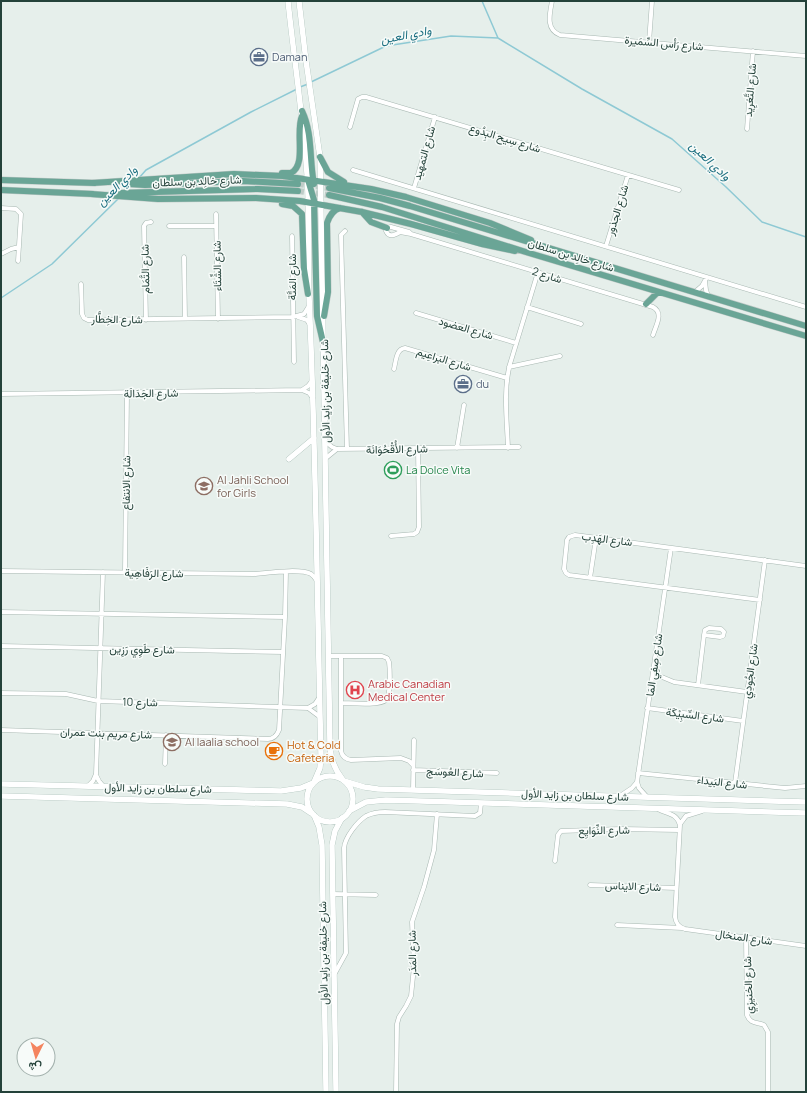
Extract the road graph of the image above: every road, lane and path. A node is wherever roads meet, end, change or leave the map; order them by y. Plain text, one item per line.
1 (288, 1) edge
2 (299, 1) edge
3 (552, 1) edge
4 (652, 1) edge
5 (649, 42) junction
6 (754, 51) junction
7 (806, 56) edge
8 (302, 113) junction
9 (435, 117) junction
10 (350, 127) dead end
11 (747, 129) dead end
12 (320, 157) junction
13 (353, 170) dead end
14 (234, 174) junction
15 (628, 175) junction
16 (1, 180) edge
17 (184, 180) junction
18 (314, 181) junction
19 (298, 184) tunnel mouth
20 (350, 186) junction
21 (329, 188) tunnel mouth
22 (414, 188) junction
23 (1, 190) edge
24 (679, 190) dead end
25 (298, 191) tunnel mouth
26 (91, 194) junction
27 (329, 195) tunnel mouth
28 (226, 198) junction
29 (315, 204) junction
30 (1, 208) edge
31 (340, 208) junction
32 (362, 212) junction
33 (216, 214) dead end
34 (151, 222) dead end
35 (169, 226) dead end
36 (216, 226) junction
37 (387, 228) junction
38 (345, 231) dead end
39 (411, 234) junction
40 (292, 236) dead end
41 (544, 246) junction
42 (606, 246) junction
43 (20, 247) junction
44 (530, 253) junction
45 (1, 254) edge
46 (184, 257) dead end
47 (18, 261) dead end
48 (538, 272) junction
49 (706, 279) junction
50 (81, 284) dead end
51 (658, 292) junction
52 (695, 292) junction
53 (308, 294) junction
54 (708, 296) junction
55 (646, 304) junction
56 (309, 305) junction
57 (527, 307) junction
58 (806, 307) edge
59 (416, 313) dead end
60 (324, 316) junction
61 (294, 317) junction
62 (218, 318) junction
63 (184, 319) junction
64 (146, 320) junction
65 (581, 324) dead end
66 (310, 326) junction
67 (806, 326) edge
68 (653, 334) dead end
69 (806, 336) edge
70 (324, 342) junction
71 (516, 342) junction
72 (560, 356) dead end
73 (294, 362) dead end
74 (509, 367) junction
75 (394, 369) dead end
76 (507, 378) junction
77 (312, 380) junction
78 (302, 390) junction
79 (127, 393) junction
80 (1, 394) edge
81 (313, 398) junction
82 (464, 405) dead end
83 (314, 438) junction
84 (326, 442) junction
85 (418, 448) junction
86 (457, 448) junction
87 (508, 448) junction
88 (519, 448) dead end
89 (337, 449) junction
90 (347, 449) junction
91 (326, 458) junction
92 (289, 459) dead end
93 (391, 536) dead end
94 (596, 538) junction
95 (671, 548) junction
96 (765, 560) junction
97 (317, 564) junction
98 (806, 566) edge
99 (1, 571) edge
100 (103, 572) junction
101 (125, 572) junction
102 (286, 572) junction
103 (306, 572) junction
104 (590, 578) junction
105 (318, 582) junction
106 (665, 588) junction
107 (760, 600) junction
108 (1, 612) edge
109 (101, 613) junction
110 (285, 617) junction
111 (704, 635) dead end
112 (1, 646) edge
113 (100, 648) junction
114 (283, 652) junction
115 (329, 656) junction
116 (341, 656) junction
117 (662, 677) dead end
118 (698, 686) junction
119 (747, 692) junction
120 (1, 693) edge
121 (320, 698) junction
122 (98, 701) junction
123 (341, 703) junction
124 (280, 707) junction
125 (308, 708) junction
126 (647, 708) junction
127 (320, 717) junction
128 (743, 721) junction
129 (1, 730) edge
130 (98, 733) junction
131 (166, 735) junction
132 (414, 740) dead end
133 (165, 764) dead end
134 (413, 768) junction
135 (638, 773) junction
136 (96, 774) junction
137 (497, 774) dead end
138 (343, 781) junction
139 (637, 782) junction
140 (314, 783) junction
141 (735, 783) junction
142 (1, 784) edge
143 (88, 786) junction
144 (806, 786) edge
145 (105, 787) junction
146 (412, 790) junction
147 (1, 796) edge
148 (619, 796) junction
149 (647, 797) junction
150 (806, 802) edge
151 (481, 803) junction
152 (658, 808) junction
153 (705, 810) junction
154 (349, 811) junction
155 (806, 813) edge
156 (313, 814) junction
157 (437, 814) junction
158 (342, 818) junction
159 (680, 825) junction
160 (679, 830) junction
161 (555, 861) dead end
162 (590, 885) dead end
163 (676, 888) junction
164 (333, 894) junction
165 (345, 894) junction
166 (376, 895) dead end
167 (617, 925) dead end
168 (682, 928) junction
169 (746, 938) junction
170 (806, 946) edge
171 (334, 955) junction
172 (343, 959) junction
173 (334, 976) junction
174 (326, 1092) edge
175 (336, 1092) edge
176 (396, 1092) edge
177 (768, 1092) edge

1 - 8 main road
2 - 12 main road, شارع خليفة بن زايد الأول
3 - 5 street, شارع رَأس السِّمَيرة
4 - 5 street
5 - 6 street, شارع رَأس السِّمَيرة
6 - 7 street, شارع رَأس السِّمَيرة
6 - 11 street, شارع التَّغرِيد
8 - 14 main road
8 - 18 main road
9 - 10 street, شارع سِيح البِدُوع
9 - 15 street, شارع سِيح البِدُوع
9 - 22 street, شارع التمهيد
12 - 18 main road, شارع خليفة بن زايد الأول
12 - 20 main road
13 - 22 street
14 - 17 main road
14 - 18 main road
15 - 24 street, شارع سِيح البِدُوع
15 - 42 street, شارع الجذور
16 - 17 main road
17 - 19 main road, شارع خالِد بن سلطان
18 - 20 main road
18 - 29 main road, شارع خليفة بن زايد الأول
18 - 29 main road
20 - 41 main road
21 - 41 main road, شارع خالِد بن سلطان
22 - 42 street
23 - 26 main road, شارع خالِد بن سلطان
25 - 26 main road, شارع خالِد بن سلطان
26 - 28 main road
27 - 44 main road, شارع خالِد بن سلطان
28 - 29 main road
28 - 53 main road
29 - 31 main road
29 - 53 main road, شارع خليفة بن زايد الأول
29 - 60 main road, شارع خليفة بن زايد الأول
29 - 70 main road
30 - 43 street
31 - 32 main road
31 - 60 main road
32 - 37 main road
32 - 44 main road
33 - 36 street, شارع الشِّتَاء
34 - 64 street, شارع التَّمَام
35 - 36 street
36 - 62 street, شارع الشِّتَاء
37 - 39 street, شارع 2
37 - 39 street, شارع 2
38 - 90 street
39 - 48 street, شارع 2
40 - 61 street, شارع المَتَّة
41 - 52 main road, شارع خالِد بن سلطان
42 - 49 street
43 - 45 street
43 - 47 street
44 - 51 main road, شارع خالِد بن سلطان
46 - 63 street
48 - 55 street, شارع 2
48 - 57 street
49 - 52 street
49 - 54 street
49 - 58 street
50 - 64 street, شارع الخِطَّار
51 - 55 main road
51 - 69 main road, شارع خالِد بن سلطان
52 - 54 main road, شارع خالِد بن سلطان
53 - 56 main road, شارع خليفة بن زايد الأول
54 - 67 main road, شارع خالِد بن سلطان
55 - 68 street, شارع 2
56 - 61 street
56 - 66 main road, شارع خليفة بن زايد الأول
57 - 65 street
57 - 71 street
59 - 71 street, شارع العضود
60 - 70 main road, شارع خليفة بن زايد الأول
61 - 62 street, شارع الخِطَّار
61 - 66 street
61 - 73 street, شارع المَتَّة
62 - 63 street, شارع الخِطَّار
63 - 64 street, شارع الخِطَّار
66 - 77 main road, شارع خليفة بن زايد الأول
70 - 84 main road, شارع خليفة بن زايد الأول
71 - 74 street
72 - 74 street
74 - 76 street
75 - 76 street, شارع البَراعِيم
76 - 87 street
77 - 78 street
77 - 81 main road, شارع خليفة بن زايد الأول
78 - 79 street, شارع الجَدَالَة
78 - 81 street
79 - 80 street, شارع الجَدَالَة
79 - 101 street, شارع الانتفاع
81 - 83 main road, شارع خليفة بن زايد الأول
82 - 86 street
83 - 92 main road
83 - 97 main road, شارع خليفة بن زايد الأول
84 - 89 street
84 - 91 main road, شارع خليفة بن زايد الأول
85 - 86 street, شارع الأُقْحُوَانَة
85 - 90 street, شارع الأُقْحُوَانَة
85 - 93 street
86 - 87 street, شارع الأُقْحُوَانَة
87 - 88 street, شارع الأُقْحُوَانَة
89 - 90 street, شارع الأُقْحُوَانَة
89 - 91 street
91 - 115 main road, شارع خليفة بن زايد الأول
94 - 95 street, شارع الهَدِب
94 - 104 street
94 - 104 street, شارع الهَدِب
95 - 96 street, شارع الهَدِب
95 - 106 street, شارع صِفِي المَا
96 - 98 street, شارع الهَدِب
96 - 107 street, شارع الجُودِي
97 - 103 street
97 - 105 main road, شارع خليفة بن زايد الأول
99 - 100 street, شارع الرَفَاهِية
100 - 101 street, شارع الرَفَاهِية
100 - 109 street
101 - 102 street, شارع الرَفَاهِية
102 - 103 street, شارع الرَفَاهِية
102 - 110 street, شارع مريم بنت عمران
103 - 105 street
104 - 106 street, شارع الهَدِب
105 - 121 main road, شارع خليفة بن زايد الأول
106 - 107 street, شارع الهَدِب
106 - 126 street, شارع صِفِي المَا
107 - 119 street, شارع الجُودِي
108 - 109 street
109 - 110 street
109 - 113 street
110 - 114 street, شارع مريم بنت عمران
111 - 118 street
112 - 113 street, شارع طَوِي رَزِين
113 - 114 street, شارع طَوِي رَزِين
113 - 122 street
114 - 124 street, شارع مريم بنت عمران
115 - 116 street
115 - 138 main road, شارع خليفة بن زايد الأول
116 - 123 street, شارع العُوسَج
116 - 123 street
117 - 118 street
118 - 119 street
119 - 128 street, شارع الجُودِي
120 - 122 street, شارع 10
121 - 125 street
121 - 127 main road, شارع خليفة بن زايد الأول
122 - 124 street, شارع 10
122 - 130 street
123 - 134 street, شارع العُوسَج
124 - 125 street
124 - 131 street, شارع مريم بنت عمران
125 - 127 street
126 - 128 street, شارع السِّبِيْكَة
126 - 135 street, شارع صِفِي المَا
127 - 140 main road, شارع خليفة بن زايد الأول
128 - 141 street, شارع الجُودِي
129 - 130 street, شارع مريم بنت عمران
130 - 131 street, شارع مريم بنت عمران
130 - 136 street
131 - 133 street
132 - 134 street, شارع العُوسَج
134 - 137 street, شارع العُوسَج
134 - 146 street, شارع العُوسَج
135 - 139 street, شارع صِفِي المَا
135 - 141 street, شارع البَيداء
136 - 143 street
136 - 145 street
138 - 140 main road
138 - 146 main road, شارع سلطان بن زايد الأول
138 - 154 main road
139 - 148 street
139 - 149 street
140 - 145 main road, شارع سلطان بن زايد الأول
140 - 156 main road
141 - 144 street, شارع البَيداء
142 - 143 main road, شارع سلطان بن زايد الأول
143 - 145 main road, شارع سلطان بن زايد الأول
146 - 148 main road, شارع سلطان بن زايد الأول
147 - 156 main road, شارع سلطان بن زايد الأول
148 - 149 main road, شارع سلطان بن زايد الأول
149 - 150 main road, شارع سلطان بن زايد الأول
151 - 152 main road, شارع سلطان بن زايد الأول
151 - 154 main road, شارع سلطان بن زايد الأول
151 - 157 street
152 - 153 main road, شارع سلطان بن زايد الأول
152 - 159 street
153 - 155 main road, شارع سلطان بن زايد الأول
153 - 159 street
154 - 158 main road
156 - 158 main road
156 - 174 main road, شارع خليفة بن زايد الأول
157 - 165 street
157 - 176 street, شارع المَدَر
158 - 164 main road, شارع خليفة بن زايد الأول
159 - 160 street
160 - 161 street, شارع النِّوَايِع
160 - 163 street
162 - 163 street, شارع الايناس
163 - 168 street
164 - 165 street
164 - 171 main road, شارع خليفة بن زايد الأول
165 - 166 street
165 - 172 street
167 - 168 street, شارع المنخال
168 - 169 street, شارع المنخال
169 - 170 street, شارع المنخال
169 - 177 street, شارع الخنيزِي
171 - 172 street
171 - 173 main road, شارع خليفة بن زايد الأول
172 - 173 street
173 - 175 main road, شارع خليفة بن زايد الأول

